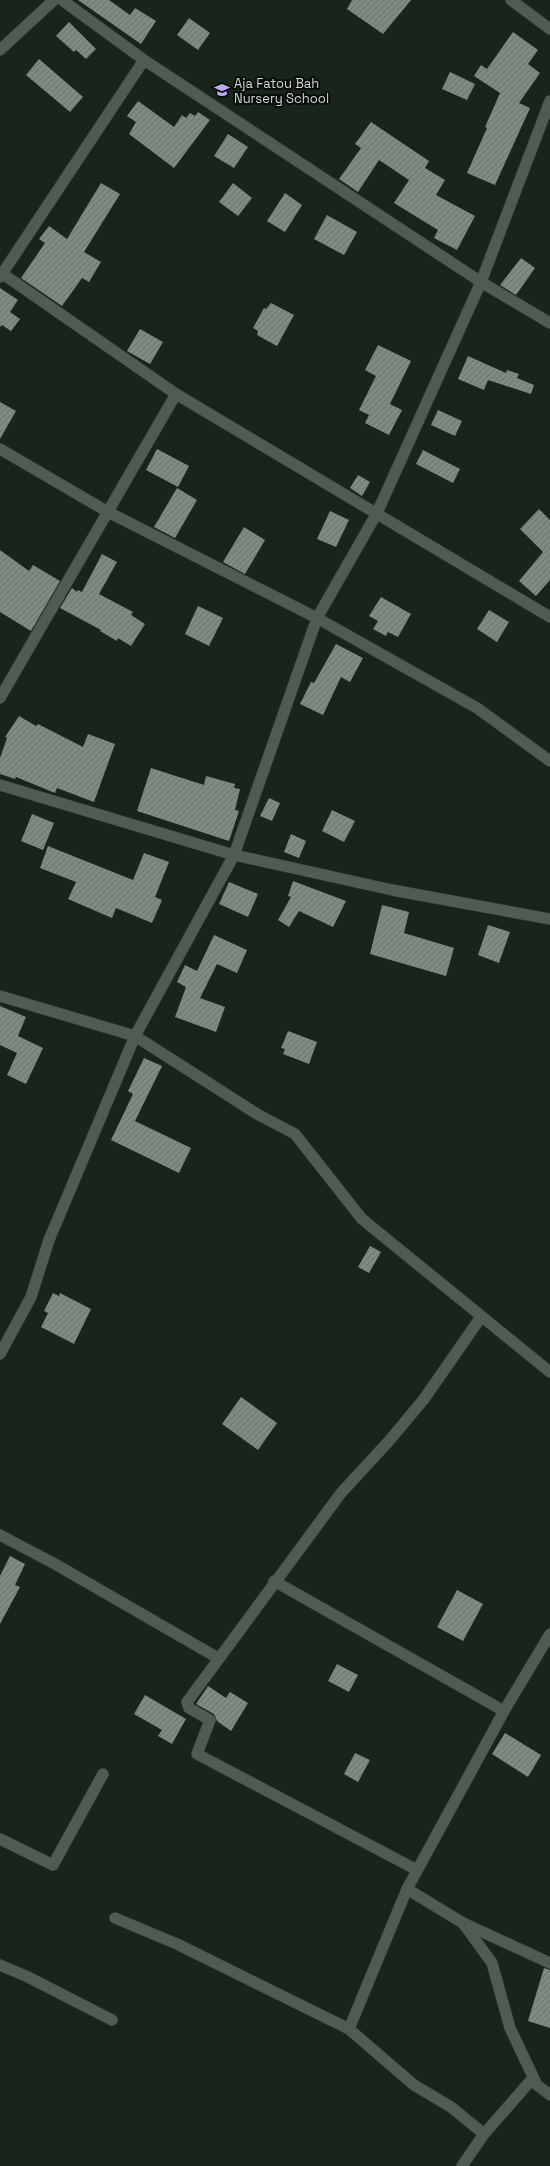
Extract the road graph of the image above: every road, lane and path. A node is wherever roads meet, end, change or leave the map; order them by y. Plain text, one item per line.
1 (54, 0) edge
2 (62, 0) edge
3 (511, 0) edge
4 (550, 29) edge
5 (0, 50) edge
6 (144, 60) junction
7 (550, 101) edge
8 (1, 274) edge
9 (481, 282) junction
10 (550, 323) edge
11 (176, 394) junction
12 (0, 449) edge
13 (108, 512) junction
14 (377, 513) junction
15 (550, 617) edge
16 (317, 618) junction
17 (0, 698) edge
18 (550, 761) edge
19 (0, 785) edge
20 (234, 855) junction
21 (550, 919) edge
22 (0, 996) edge
23 (135, 1036) junction
24 (481, 1317) junction
25 (0, 1354) edge
26 (550, 1372) edge
27 (0, 1535) edge
28 (274, 1581) junction
29 (550, 1634) edge
30 (218, 1658) junction
31 (504, 1711) junction
32 (103, 1774) dead end
33 (0, 1839) edge
34 (417, 1870) junction
35 (407, 1889) junction
36 (115, 1918) dead end
37 (463, 1923) junction
38 (550, 1963) edge
39 (0, 1965) edge
40 (112, 2020) dead end
41 (349, 2029) junction
42 (533, 2078) junction
43 (550, 2095) edge
44 (484, 2134) junction
45 (462, 2166) edge

1 - 5 street
2 - 6 street
3 - 4 street
6 - 8 street
6 - 9 street
7 - 9 street
8 - 11 street
9 - 10 street
9 - 14 street
11 - 13 street
11 - 14 street
12 - 13 street
13 - 16 street
13 - 17 street
14 - 15 street
14 - 16 street
16 - 18 street
16 - 20 street
19 - 20 street
20 - 21 street
20 - 23 street
22 - 23 street
23 - 24 street
23 - 25 street
24 - 26 street
24 - 28 street
27 - 30 street
28 - 30 street
28 - 31 street
29 - 31 street
30 - 34 street
31 - 34 street
32 - 33 street
34 - 35 street
35 - 37 street
35 - 41 street
36 - 41 street
37 - 38 street
37 - 42 street
39 - 40 street
41 - 44 street
42 - 43 street
42 - 44 street
44 - 45 street

